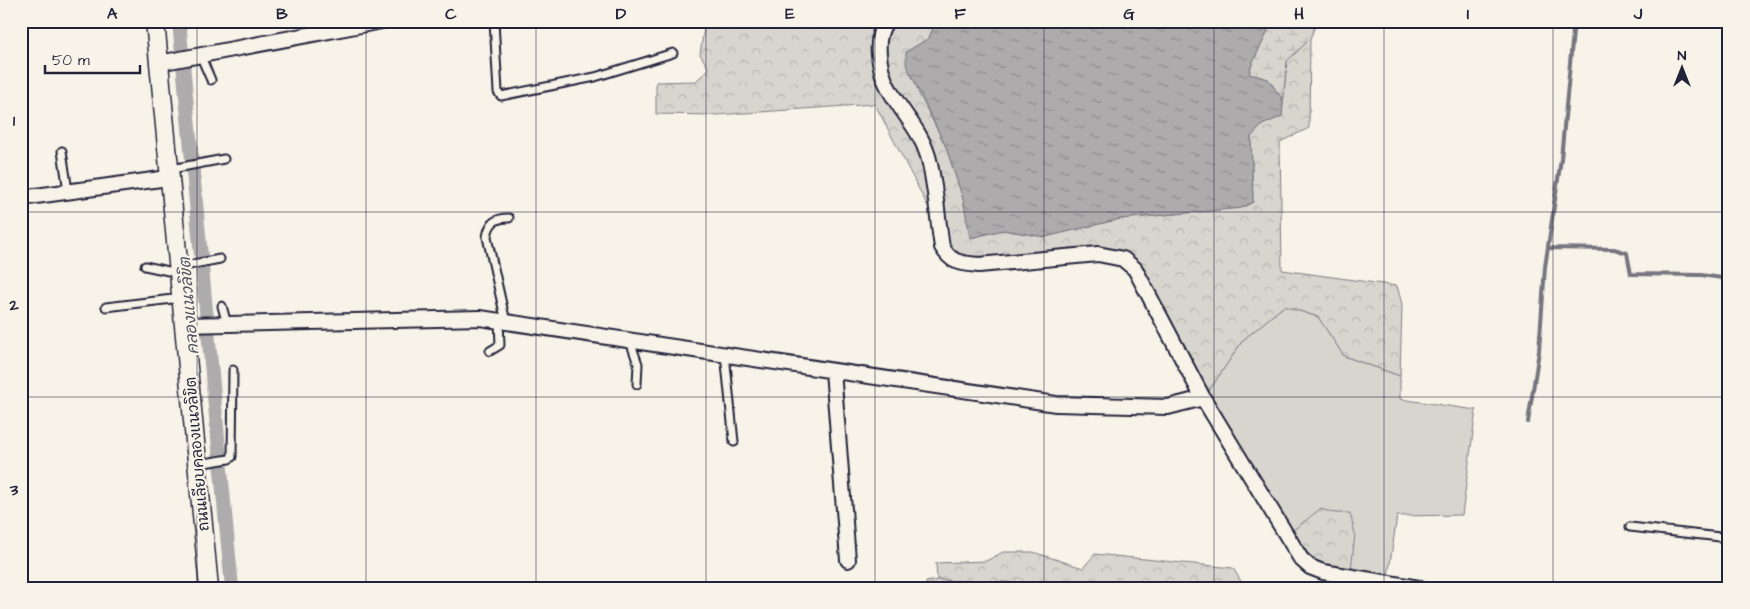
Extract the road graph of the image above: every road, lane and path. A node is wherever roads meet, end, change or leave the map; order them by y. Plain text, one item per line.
1 (155, 21) edge
2 (382, 21) edge
3 (494, 21) edge
4 (887, 21) edge
5 (673, 53) dead end
6 (197, 58) junction
7 (164, 62) junction
8 (211, 80) dead end
9 (62, 151) dead end
10 (224, 159) dead end
11 (172, 171) junction
12 (68, 190) junction
13 (21, 198) edge
14 (509, 218) dead end
15 (220, 259) dead end
16 (145, 266) dead end
17 (182, 268) junction
18 (181, 298) junction
19 (222, 306) dead end
20 (106, 307) dead end
21 (223, 324) junction
22 (502, 324) junction
23 (191, 325) junction
24 (630, 341) junction
25 (490, 351) dead end
26 (725, 354) junction
27 (233, 370) dead end
28 (833, 371) junction
29 (637, 384) dead end
30 (1203, 398) junction
31 (734, 442) dead end
32 (204, 463) junction
33 (1630, 527) dead end
34 (1729, 538) edge
35 (848, 560) dead end
36 (209, 588) edge
37 (1419, 588) edge

1 - 7 street, ถนนเลียบคลองแนวลิขิต
2 - 6 street
3 - 5 lane
4 - 30 street
6 - 7 street
6 - 8 lane
7 - 11 street, ถนนเลียบคลองแนวลิขิต
9 - 12 lane
10 - 11 lane
11 - 12 street
11 - 17 street, ถนนเลียบคลองแนวลิขิต
12 - 13 street
14 - 22 lane
15 - 17 lane
16 - 17 lane
17 - 18 street, ถนนเลียบคลองแนวลิขิต
18 - 20 lane
18 - 23 street, ถนนเลียบคลองแนวลิขิต
19 - 21 lane
21 - 22 street
21 - 23 street
22 - 24 street
22 - 25 lane
23 - 32 street, ถนนเลียบคลองแนวลิขิต
24 - 26 street
24 - 29 lane
26 - 28 street
26 - 31 lane
27 - 32 lane
28 - 30 street
28 - 35 street
30 - 37 street
32 - 36 street, ถนนเลียบคลองแนวลิขิต
33 - 34 lane

